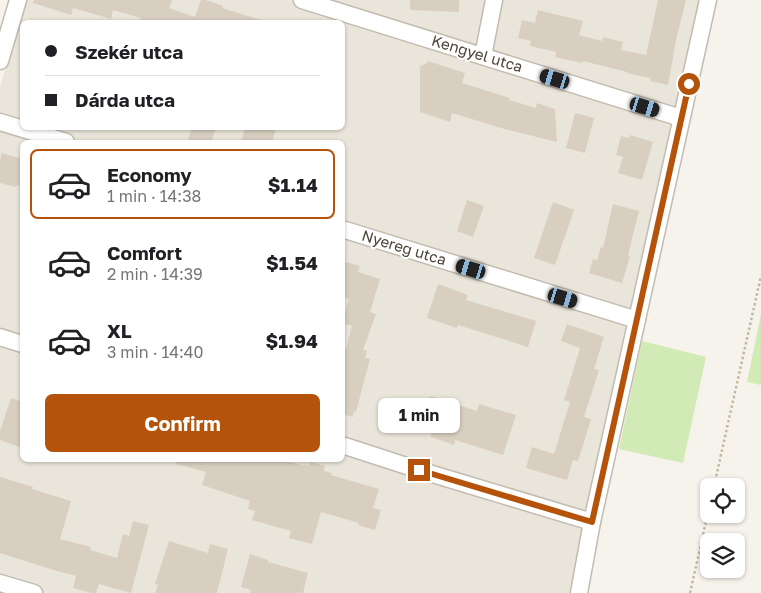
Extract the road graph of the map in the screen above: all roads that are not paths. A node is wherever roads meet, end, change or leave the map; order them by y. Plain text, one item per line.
1 (18, 0) edge
2 (302, 0) edge
3 (494, 0) edge
4 (708, 0) edge
5 (483, 56) junction
6 (0, 61) edge
7 (681, 118) junction
8 (0, 122) edge
9 (20, 128) edge
10 (26, 130) edge
11 (59, 140) edge
12 (345, 230) edge
13 (636, 320) junction
14 (0, 337) edge
15 (20, 343) edge
16 (345, 446) edge
17 (592, 522) junction
18 (0, 583) edge
19 (34, 593) edge
20 (579, 593) edge

1 - 6 street
2 - 5 street, Kengyel utca
3 - 5 street
4 - 7 street
5 - 7 street, Kengyel utca
7 - 13 street
8 - 9 street
10 - 11 street
12 - 13 street, Nyereg utca
13 - 17 street
14 - 15 street
16 - 17 street
17 - 20 street
18 - 19 street

